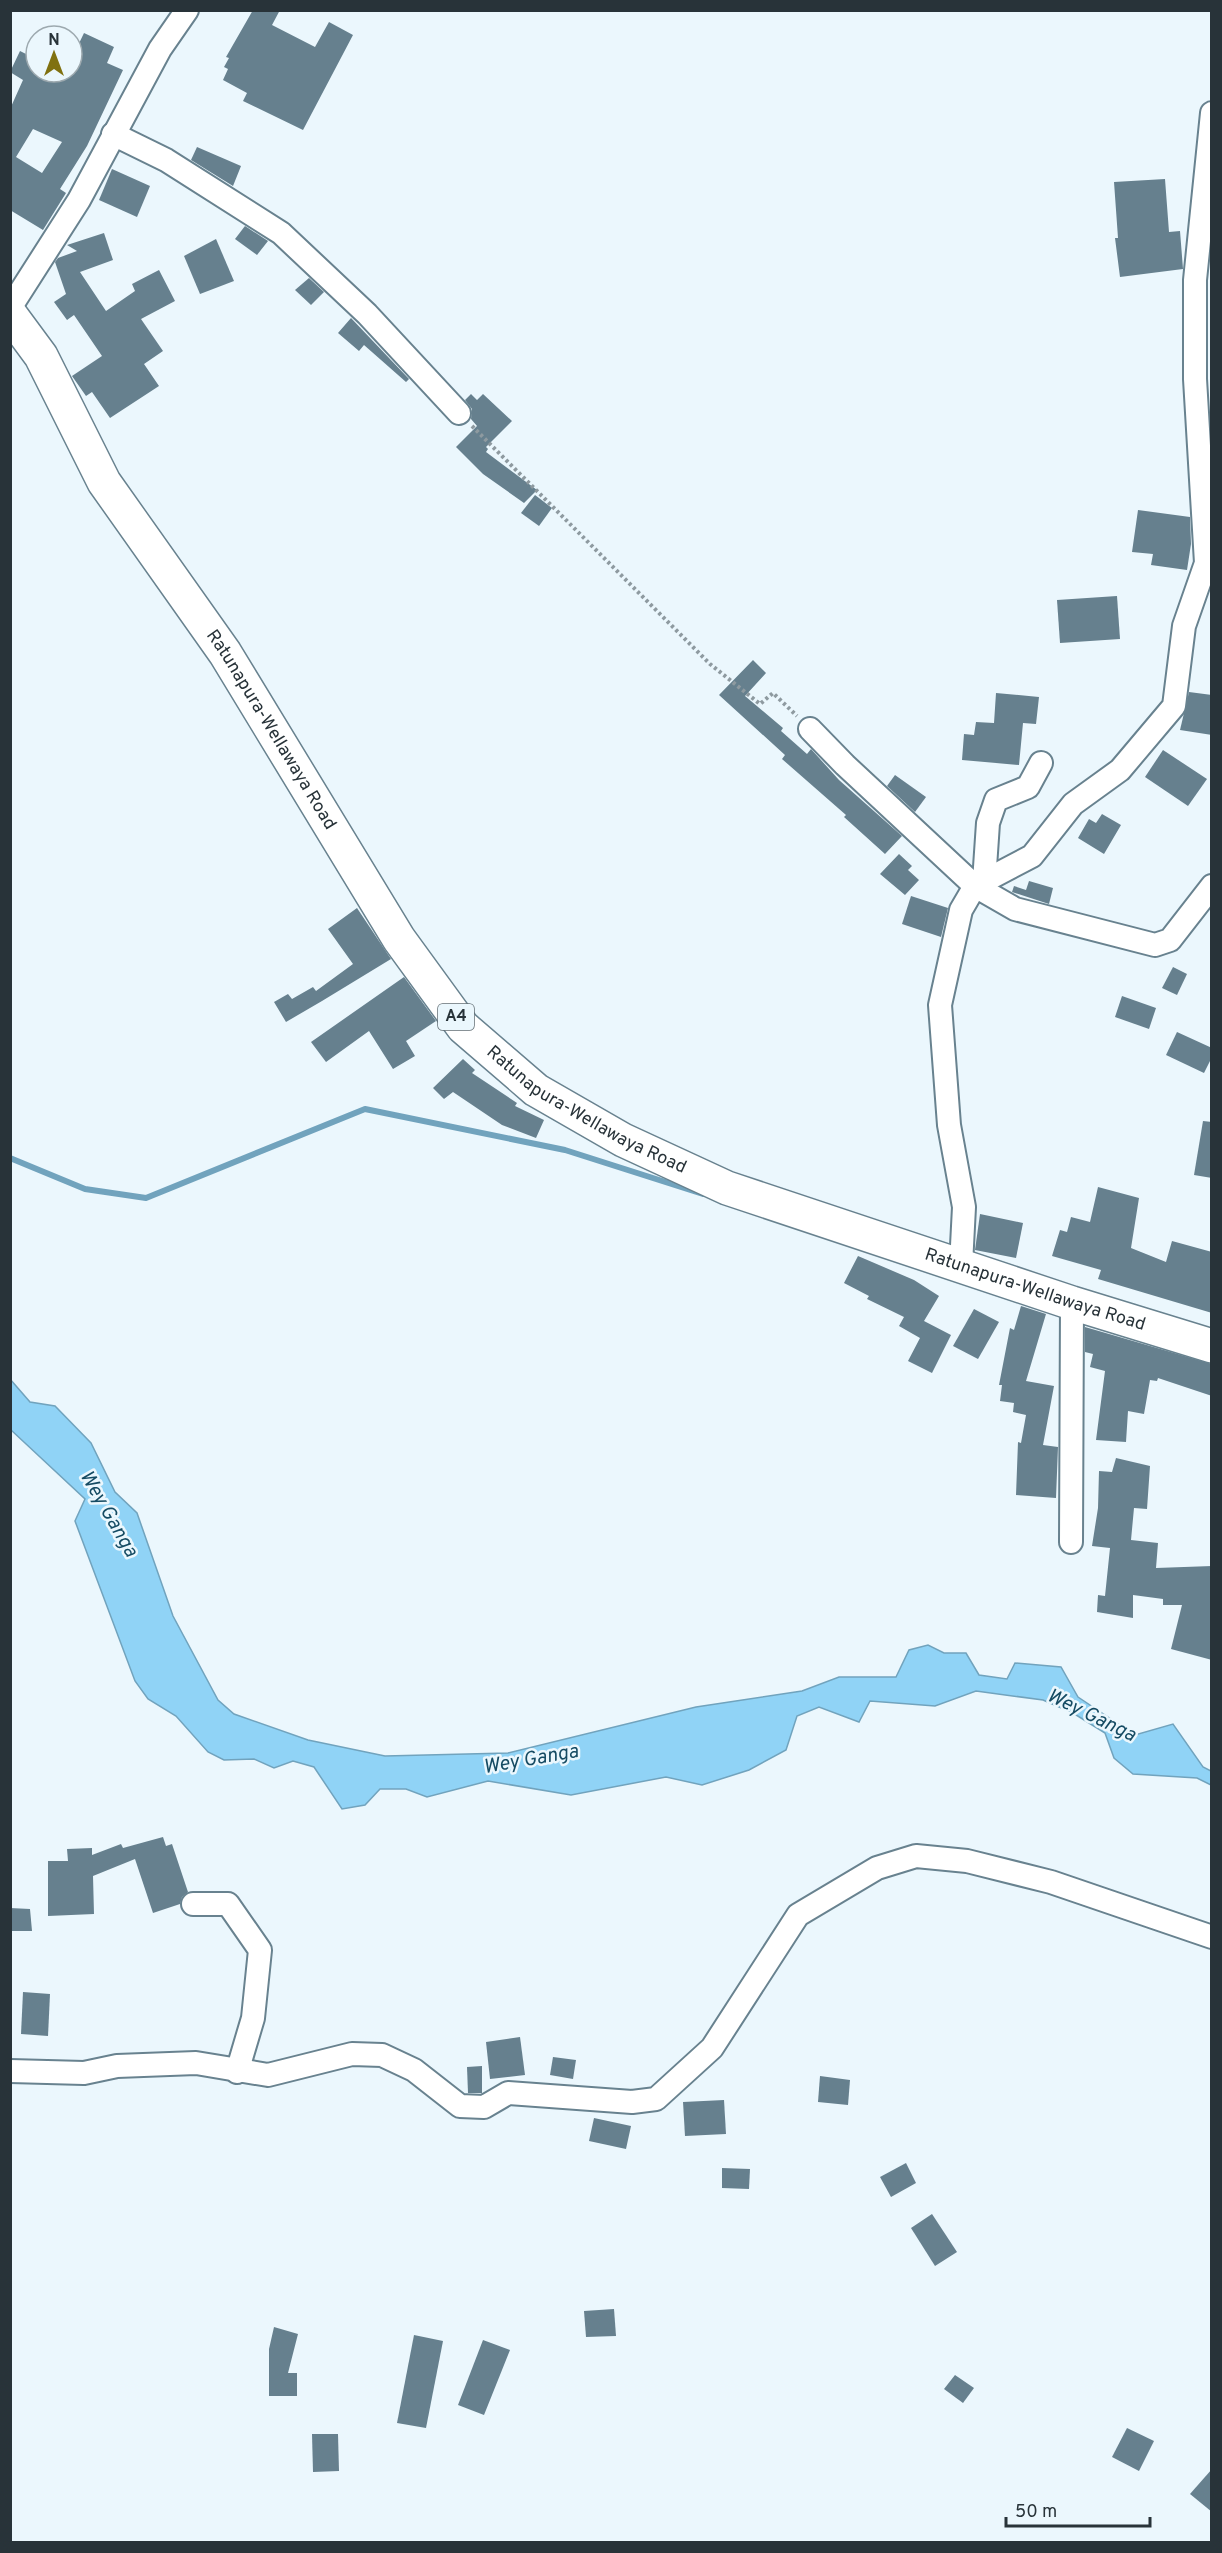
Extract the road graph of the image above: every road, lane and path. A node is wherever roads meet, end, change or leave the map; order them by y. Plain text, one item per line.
1 (187, 10) edge
2 (1212, 113) edge
3 (113, 134) junction
4 (10, 308) edge
5 (10, 314) edge
6 (459, 413) joint
7 (810, 729) joint
8 (1041, 763) dead end
9 (979, 884) junction
10 (1212, 886) edge
11 (961, 1265) junction
12 (1072, 1304) junction
13 (1212, 1346) edge
14 (1071, 1542) dead end
15 (193, 1904) dead end
16 (1212, 1937) edge
17 (10, 2071) edge
18 (237, 2072) junction

1 - 3 street
2 - 9 street
3 - 4 street
3 - 6 street
5 - 11 highway, Ratunapura-Wellawaya Road / A4
6 - 7 path
7 - 9 street
8 - 9 street
9 - 10 street
9 - 11 street
11 - 12 highway, Ratunapura-Wellawaya Road / A4
12 - 13 highway, Ratunapura-Wellawaya Road / A4
12 - 14 street
15 - 18 street
16 - 18 street
17 - 18 street

